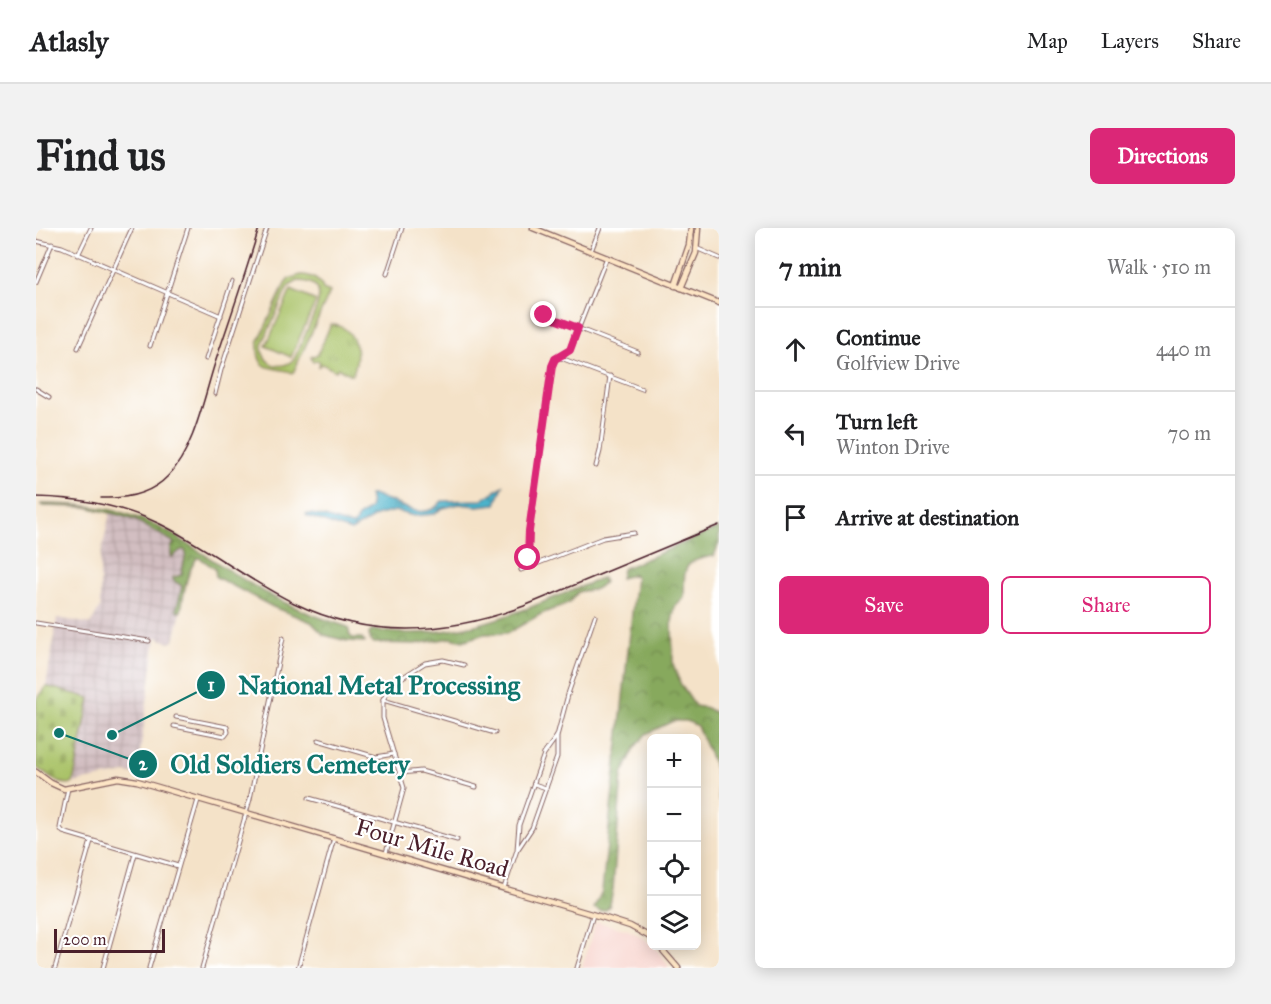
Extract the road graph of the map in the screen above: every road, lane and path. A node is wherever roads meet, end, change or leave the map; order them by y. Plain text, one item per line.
1 (91, 228) edge
2 (132, 228) edge
3 (188, 228) edge
4 (267, 228) edge
5 (402, 228) edge
6 (533, 228) edge
7 (600, 228) edge
8 (690, 228) edge
9 (698, 228) edge
10 (36, 241) edge
11 (52, 244) junction
12 (696, 248) junction
13 (591, 251) junction
14 (78, 255) junction
15 (607, 257) junction
16 (719, 258) edge
17 (114, 270) junction
18 (387, 274) dead end
19 (232, 281) dead end
20 (36, 282) edge
21 (675, 286) junction
22 (681, 288) junction
23 (167, 293) junction
24 (719, 303) edge
25 (537, 312) dead end
26 (221, 316) junction
27 (578, 328) junction
28 (150, 346) dead end
29 (78, 348) dead end
30 (638, 352) dead end
31 (559, 357) junction
32 (206, 359) dead end
33 (610, 376) junction
34 (36, 389) edge
35 (642, 389) dead end
36 (215, 394) dead end
37 (48, 397) dead end
38 (596, 466) dead end
39 (634, 533) dead end
40 (529, 566) junction
41 (521, 570) dead end
42 (595, 616) dead end
43 (36, 623) edge
44 (283, 638) dead end
45 (149, 641) dead end
46 (464, 665) dead end
47 (383, 700) junction
48 (176, 717) dead end
49 (174, 726) dead end
50 (495, 733) dead end
51 (557, 736) junction
52 (318, 741) dead end
53 (394, 754) junction
54 (36, 772) edge
55 (401, 773) junction
56 (534, 784) junction
57 (476, 787) dead end
58 (68, 788) junction
59 (546, 788) junction
60 (309, 798) dead end
61 (199, 799) junction
62 (246, 812) junction
63 (394, 822) junction
64 (334, 838) junction
65 (457, 840) dead end
66 (91, 841) junction
67 (517, 850) junction
68 (135, 853) junction
69 (386, 853) junction
70 (178, 866) junction
71 (504, 888) junction
72 (593, 914) junction
73 (647, 936) edge
74 (663, 950) edge
75 (55, 968) edge
76 (103, 968) edge
77 (150, 968) edge
78 (202, 968) edge
79 (297, 968) edge
80 (578, 968) edge
81 (678, 968) edge

1 - 14 street
2 - 17 street
3 - 23 street
4 - 36 street
5 - 18 street
6 - 13 street
7 - 13 street
8 - 21 street
9 - 12 street
10 - 11 street
11 - 14 street
11 - 20 street
12 - 16 street
12 - 22 street
13 - 15 street
14 - 17 street
15 - 21 street
15 - 27 street
17 - 23 street
17 - 29 street
19 - 26 street
21 - 22 street
22 - 24 street
23 - 26 street
23 - 28 street
25 - 27 street
26 - 32 street
27 - 30 street
27 - 31 street
31 - 33 street
31 - 40 street
33 - 35 street
33 - 38 street
34 - 37 street
39 - 40 street
40 - 41 street
42 - 51 street
43 - 45 street
44 - 62 street
46 - 47 street
47 - 50 street
47 - 53 street
48 - 49 street
51 - 56 street
51 - 59 street
52 - 53 street
53 - 55 street
54 - 58 street
55 - 57 street
55 - 63 street
56 - 59 street
56 - 67 street
58 - 61 street, Four Mile Road
58 - 66 street
59 - 67 street
60 - 63 street
61 - 62 street, Four Mile Road
61 - 70 street
62 - 64 street, Four Mile Road
62 - 78 street
63 - 65 street
63 - 69 street
64 - 69 street, Four Mile Road
64 - 79 street
66 - 68 street
66 - 75 street
67 - 71 street
68 - 70 street
68 - 76 street
69 - 71 street, Four Mile Road
70 - 77 street
71 - 72 street, Four Mile Road
72 - 73 street, Four Mile Road
72 - 80 street
74 - 81 street

